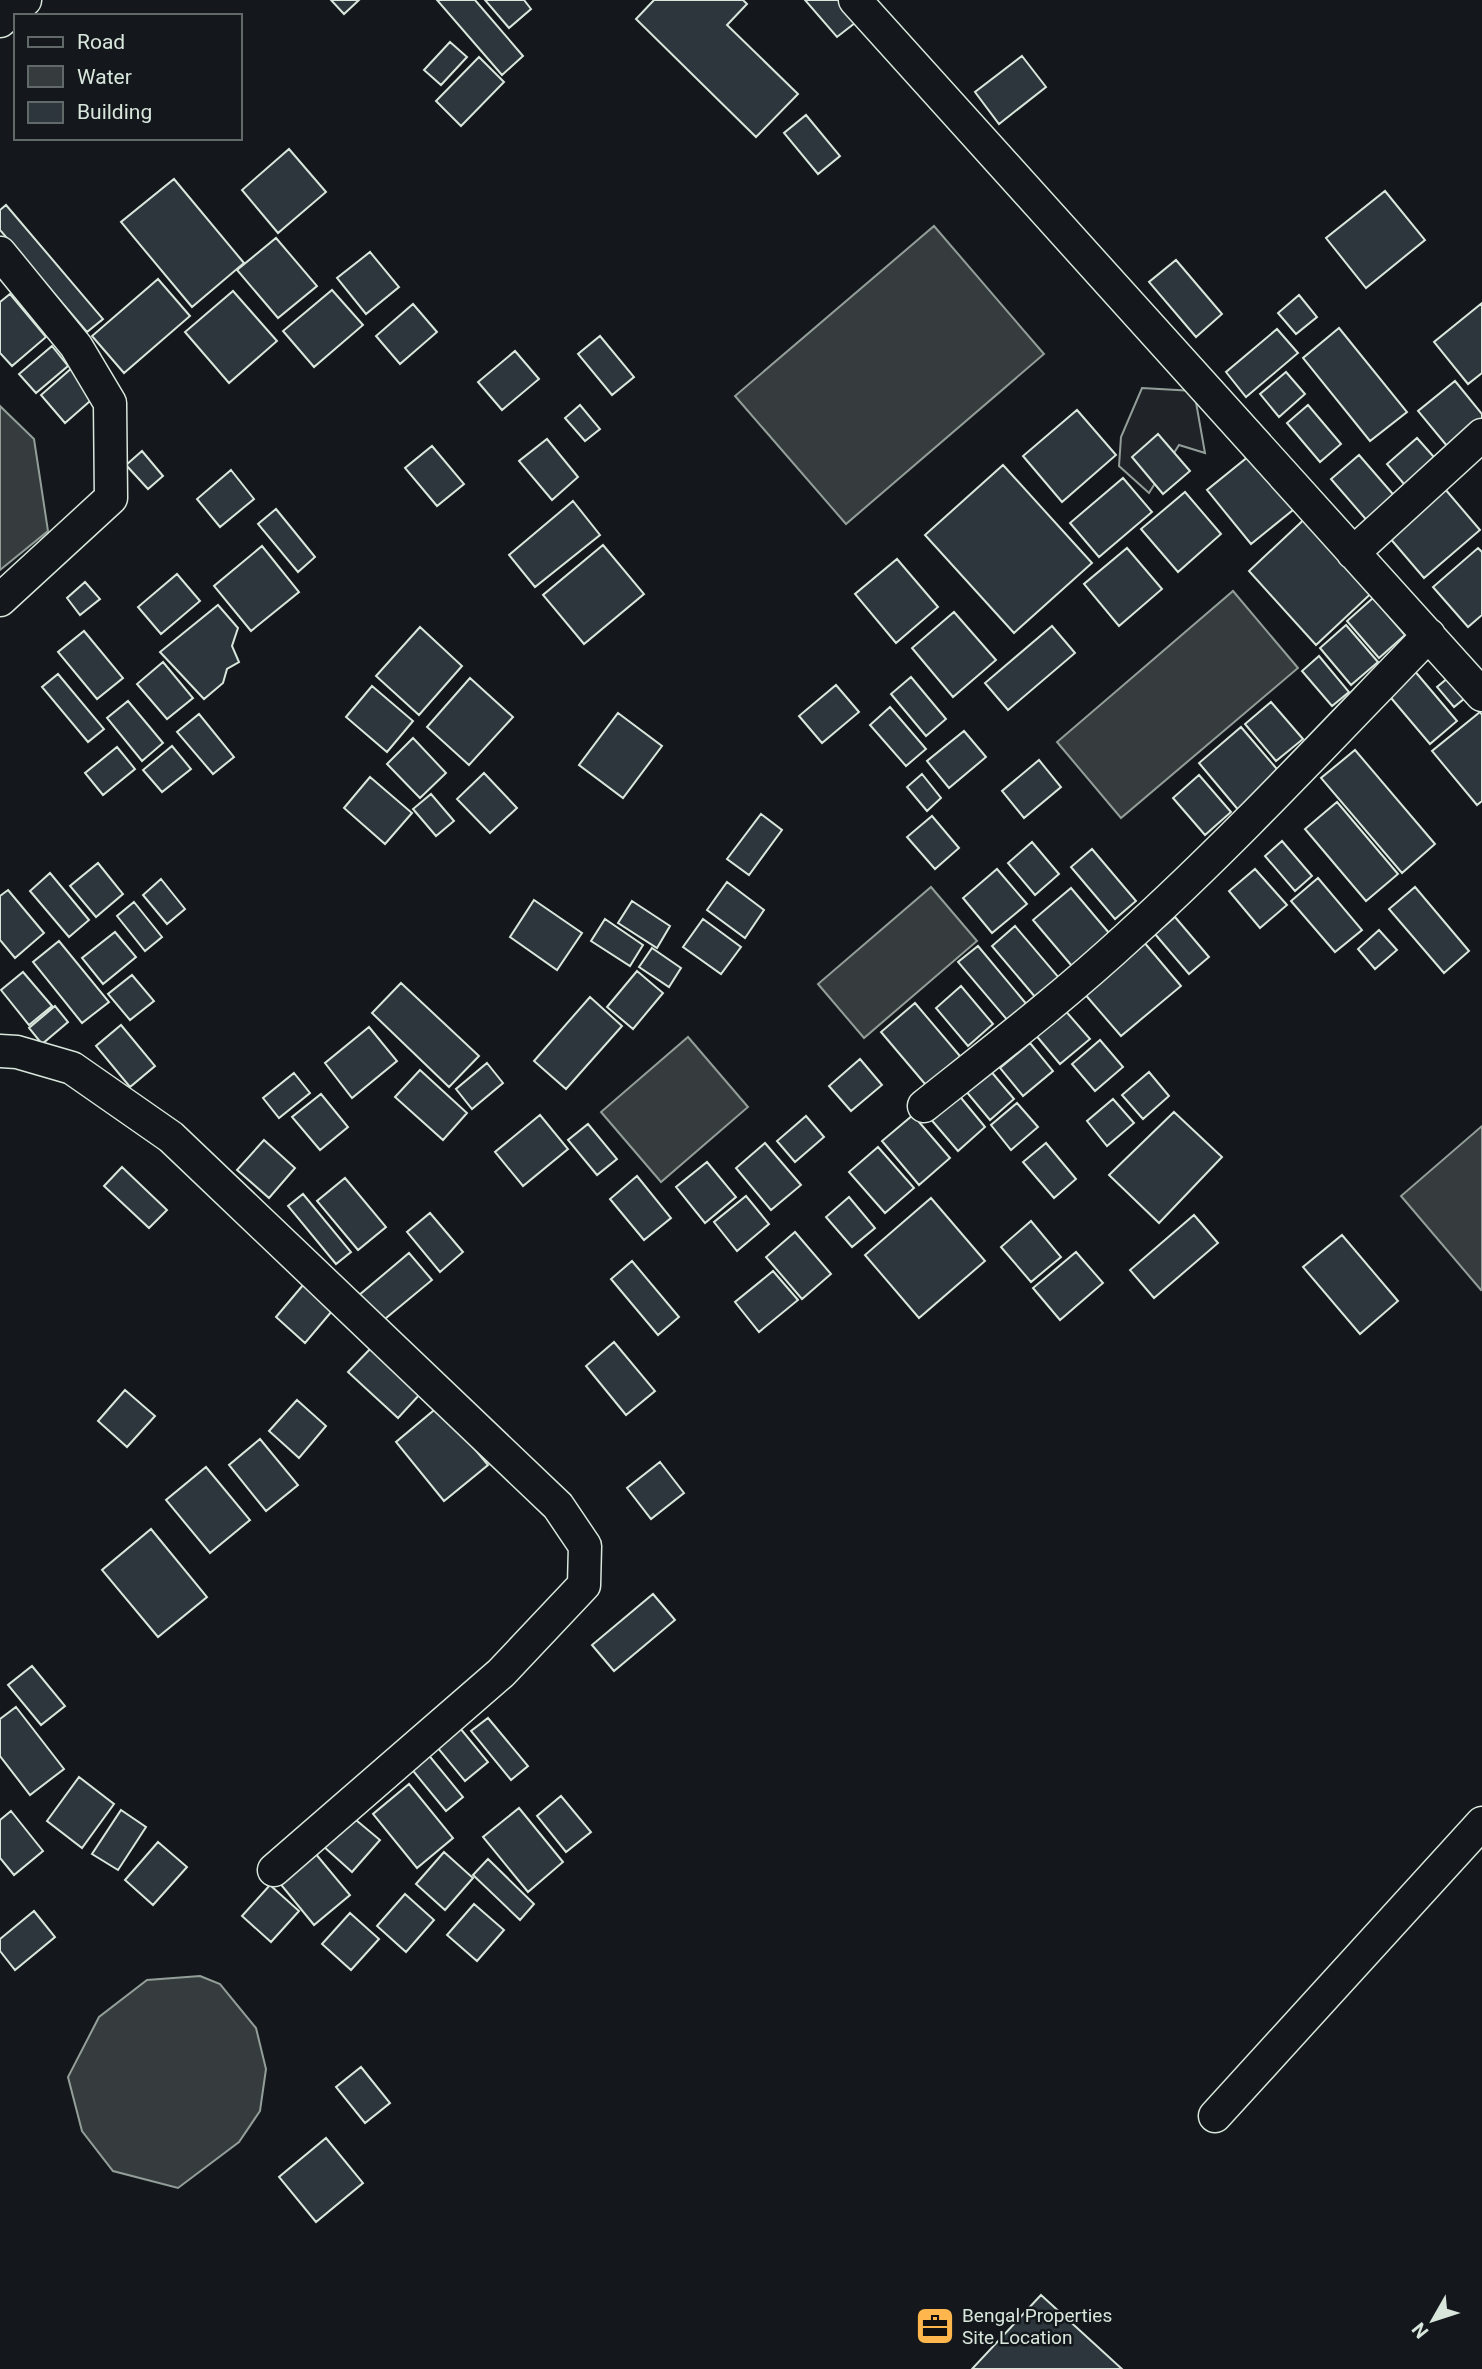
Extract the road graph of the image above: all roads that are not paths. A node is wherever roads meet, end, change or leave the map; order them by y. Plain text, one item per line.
1 (24, 0) edge
2 (855, 0) edge
3 (0, 21) edge
4 (0, 253) edge
5 (1482, 435) edge
6 (1353, 553) junction
7 (0, 600) edge
8 (1429, 635) junction
9 (1482, 695) edge
10 (0, 1051) edge
11 (923, 1106) dead end
12 (1482, 1824) edge
13 (274, 1870) dead end
14 (1215, 2116) dead end

1 - 3 street
2 - 6 street
4 - 7 street
5 - 6 street
6 - 8 street
8 - 9 street
8 - 11 street
10 - 13 street
12 - 14 street

